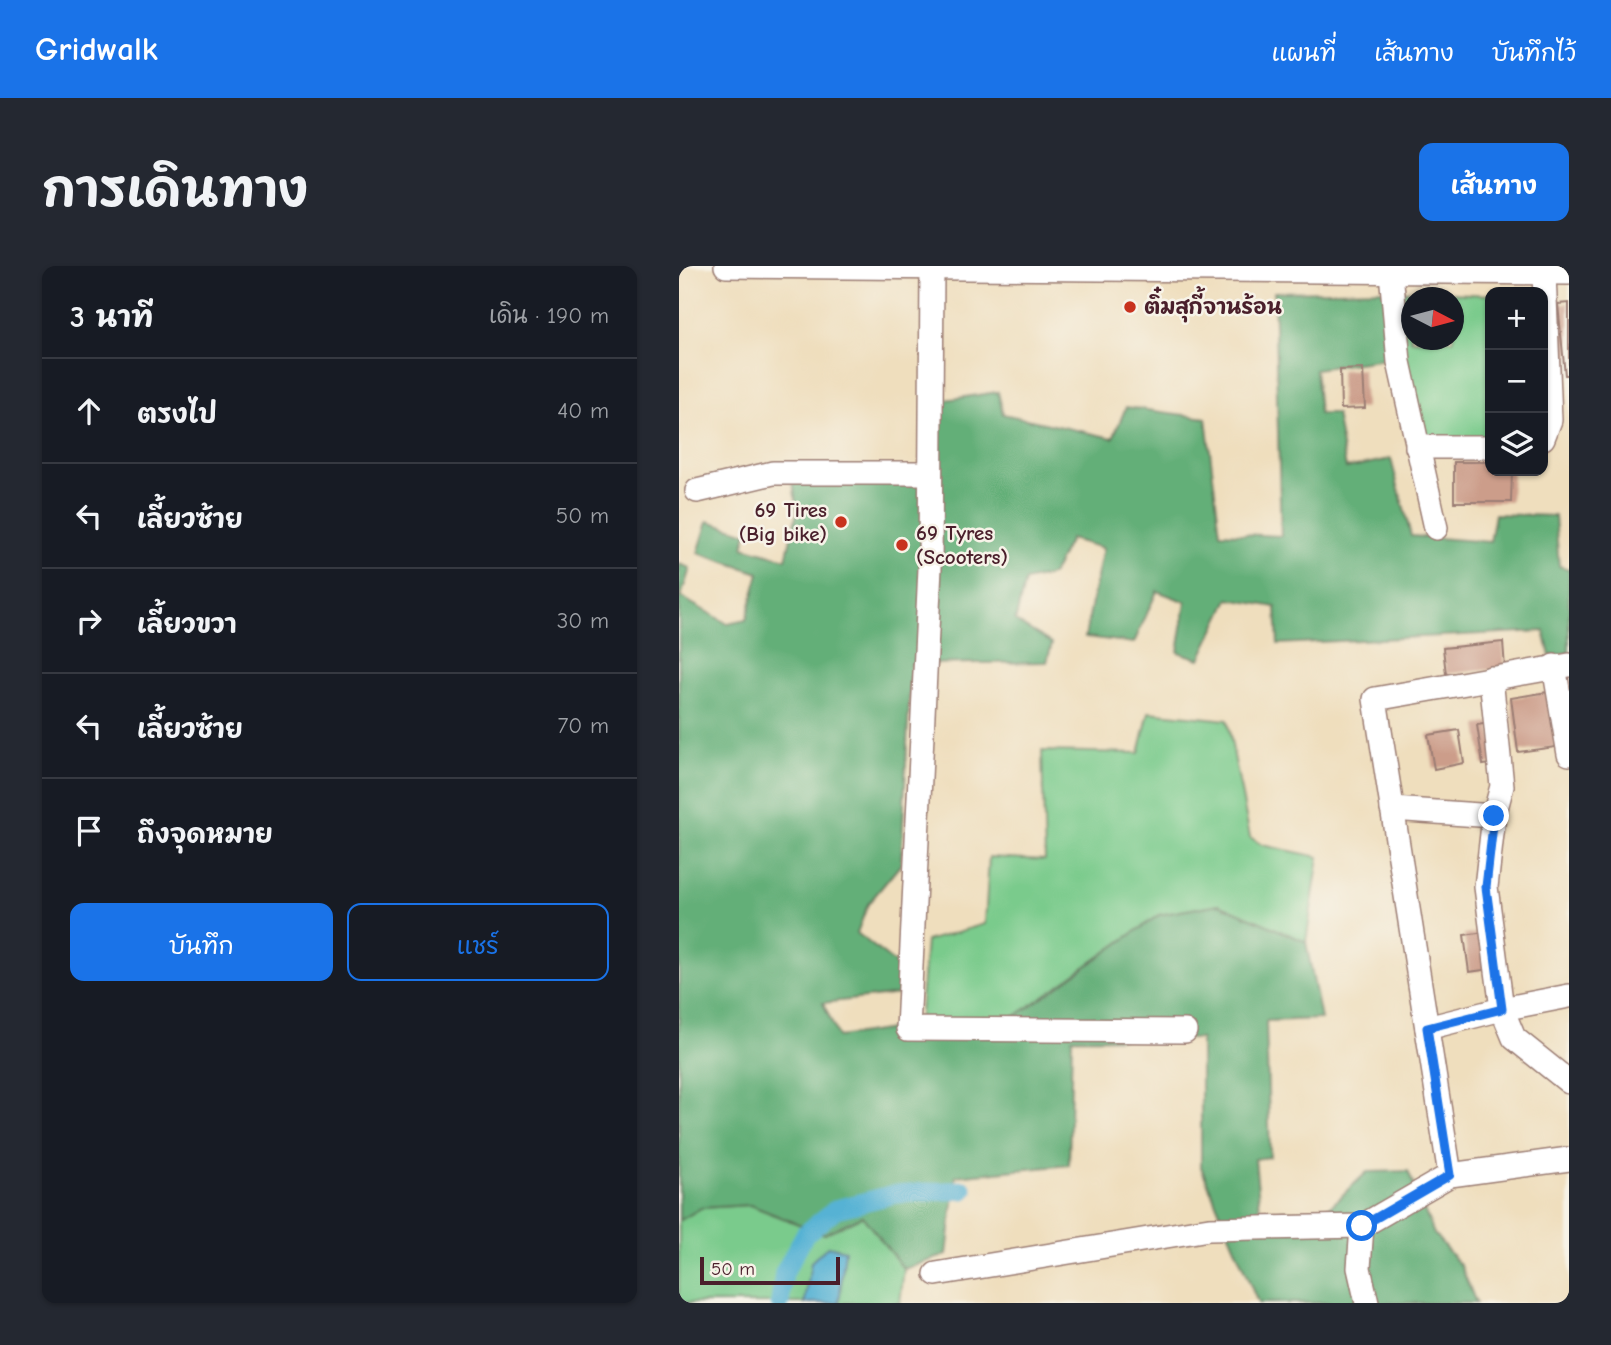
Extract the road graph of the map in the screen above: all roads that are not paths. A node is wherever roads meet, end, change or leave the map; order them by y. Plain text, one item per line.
1 (726, 266) edge
2 (932, 268) junction
3 (1265, 268) edge
4 (1422, 269) edge
5 (1484, 269) edge
6 (1546, 270) edge
7 (1391, 272) junction
8 (1569, 273) edge
9 (1548, 424) edge
10 (1417, 447) junction
11 (1485, 447) edge
12 (930, 473) junction
13 (697, 491) dead end
14 (1436, 528) dead end
15 (1562, 666) edge
16 (1491, 678) junction
17 (1569, 754) edge
18 (1392, 809) junction
19 (1494, 816) junction
20 (1569, 996) edge
21 (1502, 1009) junction
22 (1427, 1028) junction
23 (1185, 1031) dead end
24 (1569, 1082) edge
25 (1569, 1159) edge
26 (1450, 1175) junction
27 (1362, 1226) junction
28 (936, 1274) dead end
29 (1367, 1303) edge

1 - 2 street
2 - 3 street
2 - 12 street
3 - 7 street
4 - 5 street
4 - 7 street
5 - 6 street
6 - 8 street
6 - 9 street
7 - 10 street
10 - 11 street
10 - 14 street
12 - 13 street
12 - 23 street
15 - 16 street
15 - 17 street
16 - 18 street
16 - 19 street
18 - 19 street
18 - 22 street
19 - 21 street
20 - 21 street
21 - 22 street
21 - 24 street
22 - 26 street
25 - 26 street
26 - 27 street
27 - 28 street
27 - 29 street

